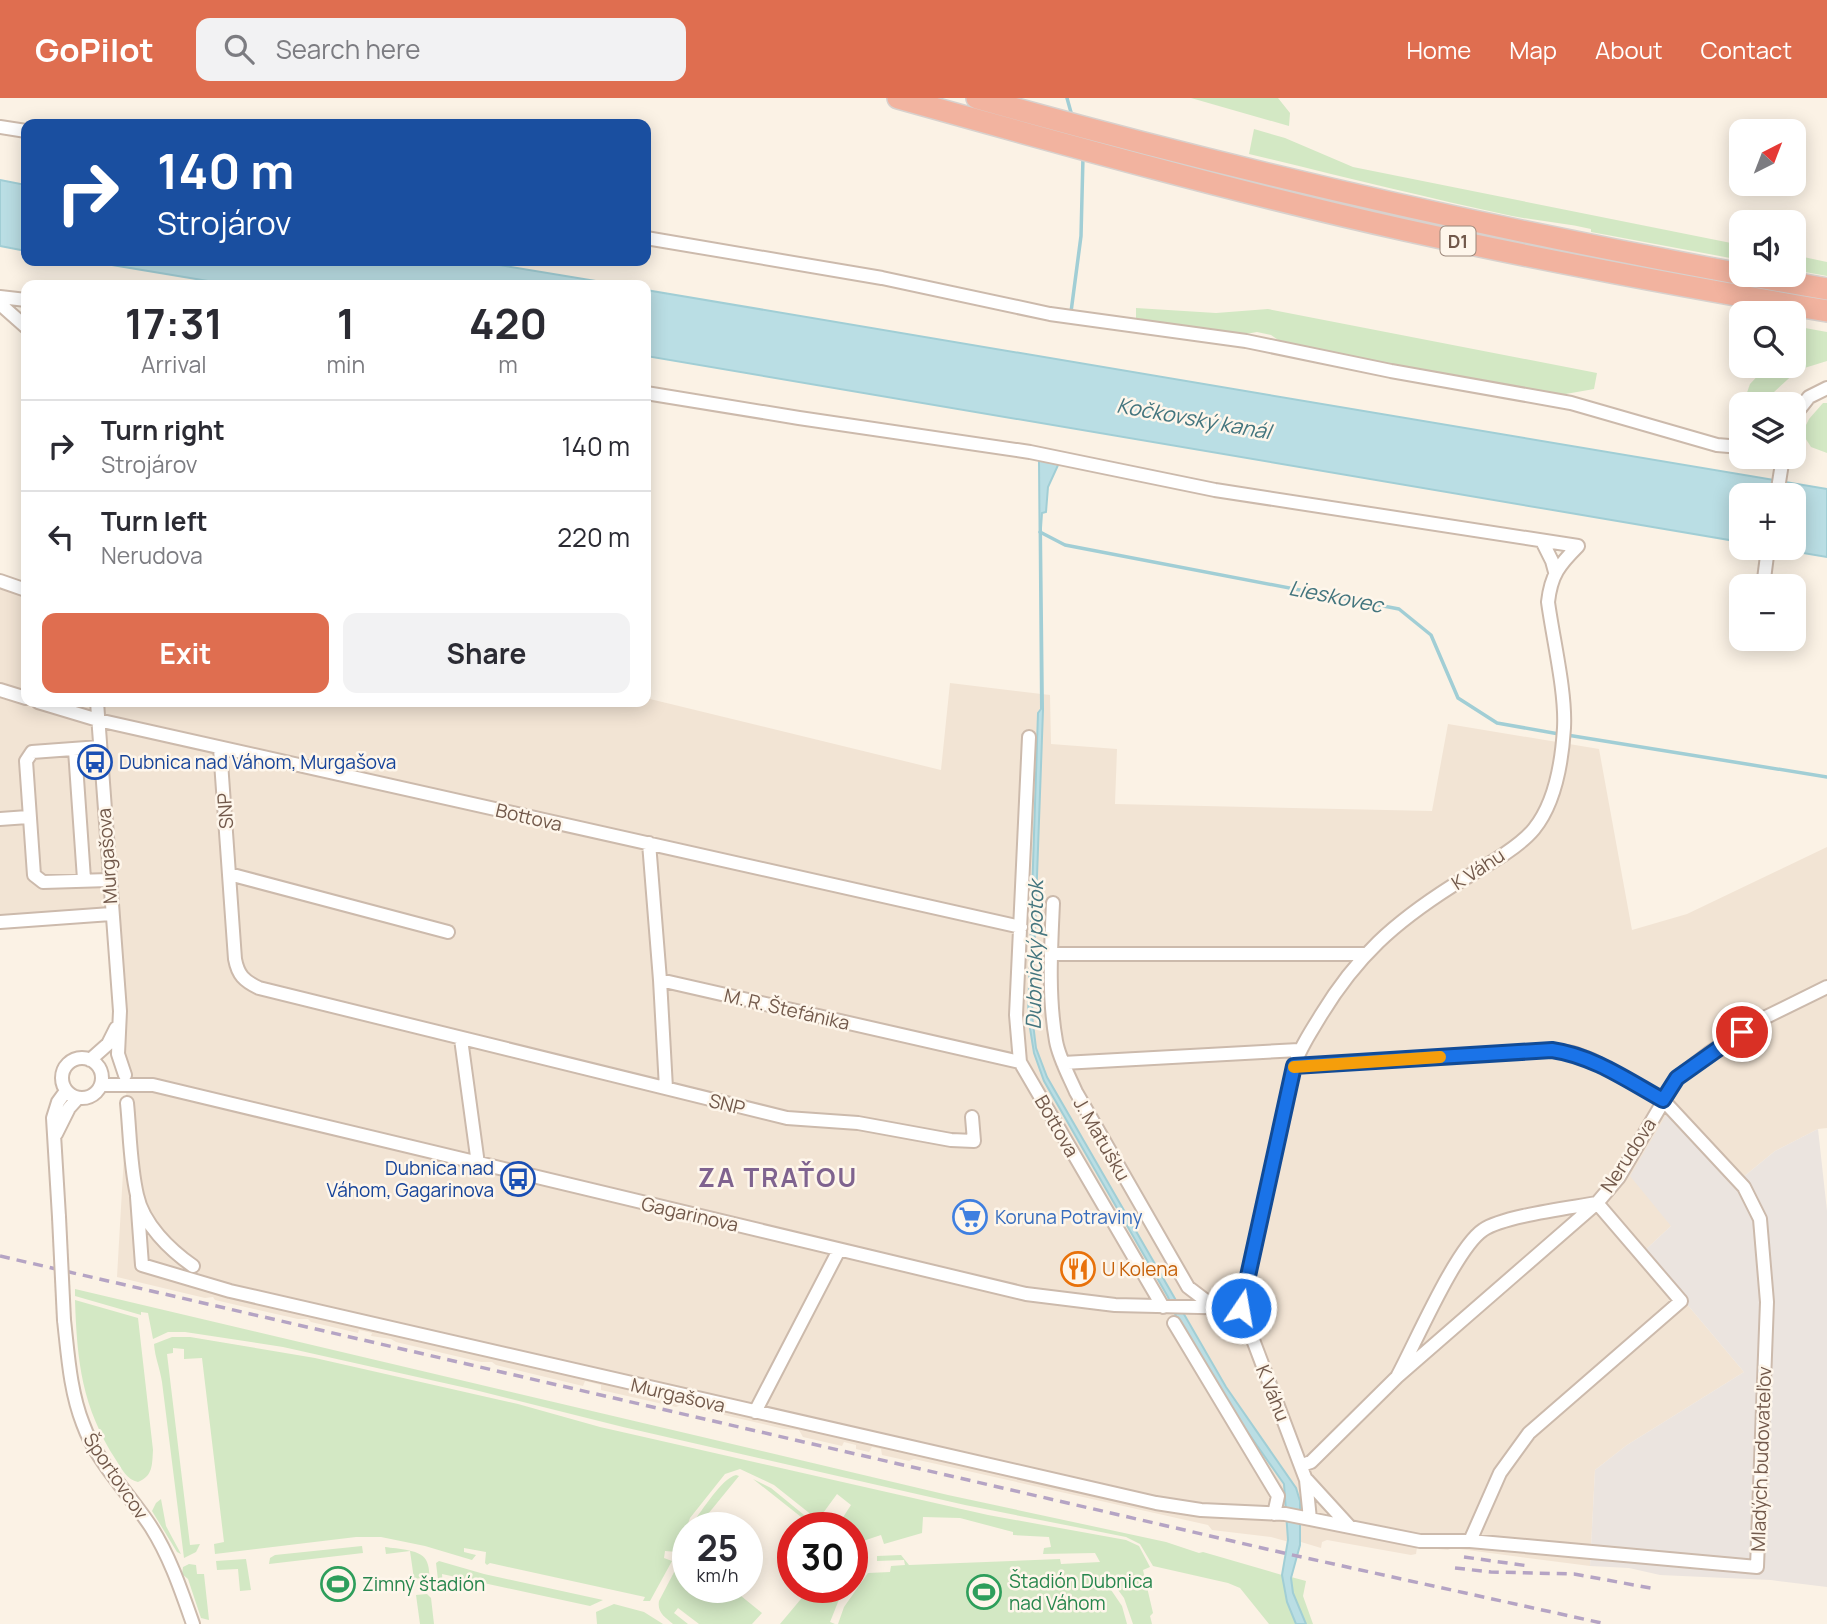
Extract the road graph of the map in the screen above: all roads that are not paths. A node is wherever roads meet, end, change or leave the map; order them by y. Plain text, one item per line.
1 (898, 98) edge
2 (977, 98) edge
3 (0, 127) edge
4 (21, 130) edge
5 (651, 239) edge
6 (1729, 272) edge
7 (1806, 285) edge
8 (1827, 289) edge
9 (0, 297) edge
10 (21, 299) edge
11 (0, 304) edge
12 (1827, 311) edge
13 (21, 323) edge
14 (1827, 388) edge
15 (651, 394) edge
16 (1806, 401) edge
17 (1729, 446) edge
18 (1542, 541) junction
19 (1555, 572) junction
20 (0, 581) edge
21 (21, 588) edge
22 (0, 690) edge
23 (21, 696) edge
24 (55, 707) edge
25 (97, 707) edge
26 (98, 720) junction
27 (1029, 737) dead end
28 (100, 747) junction
29 (220, 748) junction
30 (75, 750) junction
31 (28, 817) junction
32 (0, 819) edge
33 (649, 843) junction
34 (229, 874) junction
35 (84, 879) junction
36 (109, 880) junction
37 (1053, 903) dead end
38 (111, 914) junction
39 (0, 922) edge
40 (1021, 927) junction
41 (448, 932) dead end
42 (1051, 954) junction
43 (1364, 954) junction
44 (660, 980) junction
45 (1827, 987) edge
46 (120, 1011) junction
47 (461, 1039) junction
48 (1299, 1050) junction
49 (118, 1054) junction
50 (90, 1059) junction
51 (1020, 1062) junction
52 (1063, 1063) junction
53 (1294, 1066) junction
54 (125, 1075) junction
55 (101, 1076) junction
56 (144, 1084) junction
57 (666, 1088) junction
58 (66, 1091) junction
59 (78, 1098) junction
60 (1663, 1100) junction
61 (127, 1103) dead end
62 (972, 1117) dead end
63 (54, 1137) junction
64 (478, 1164) junction
65 (137, 1197) junction
66 (1597, 1203) junction
67 (839, 1250) junction
68 (193, 1266) dead end
69 (1165, 1306) junction
70 (1241, 1308) junction
71 (1214, 1310) junction
72 (1174, 1323) dead end
73 (1397, 1377) junction
74 (755, 1412) junction
75 (1301, 1465) junction
76 (1306, 1480) junction
77 (1280, 1514) junction
78 (1306, 1519) junction
79 (1349, 1526) junction
80 (1470, 1541) junction
81 (193, 1624) edge

1 - 12 highway, D1
2 - 6 highway, D1
3 - 4 street
5 - 17 street
7 - 8 highway
9 - 10 street
11 - 13 street
14 - 16 street
15 - 18 street
18 - 19 street
18 - 19 street
19 - 43 street, K Váhu
20 - 21 street
22 - 23 street
24 - 26 street, Bottova
25 - 26 street, Murgašova
26 - 28 street, Murgašova
26 - 29 street, Bottova
27 - 40 street, Bottova
28 - 30 street
28 - 36 street, Murgašova
29 - 33 street, Bottova
29 - 34 street, SNP
30 - 31 street
30 - 35 street
31 - 32 street
31 - 35 street
33 - 40 street, Bottova
33 - 44 street
34 - 41 street
34 - 47 street, SNP
35 - 36 street
36 - 38 street, Murgašova
37 - 42 street, J. Matušku
38 - 39 street
38 - 46 street, Murgašova
40 - 51 street, Bottova
42 - 43 street
42 - 52 street, J. Matušku
43 - 48 street, K Váhu
44 - 51 street, M. R. Štefánika
44 - 57 street
45 - 60 street, Nerudova
46 - 49 street, Murgašova
46 - 50 street, Murgašova
47 - 57 street, SNP
47 - 64 street
48 - 52 street
48 - 53 street, K Váhu
49 - 54 street, Murgašova
49 - 55 street
50 - 55 street
50 - 58 street
51 - 69 street, Bottova
52 - 71 street, J. Matušku
53 - 60 street
53 - 70 street, K Váhu
54 - 55 street, Gagarinova
54 - 56 street, Gagarinova
55 - 56 street, Gagarinova
55 - 59 street
56 - 64 street, Gagarinova
57 - 62 street, SNP
58 - 59 street
58 - 63 street, Športovcov
59 - 63 street
60 - 66 street, Nerudova
60 - 80 street, Mladých budovateľov
61 - 65 street, Murgašova
63 - 81 street, Športovcov, bridge
64 - 67 street, Gagarinova
65 - 68 street, Murgašova
65 - 74 street, Murgašova
66 - 73 street, Nerudova
66 - 73 street, Nerudova
66 - 80 street
67 - 69 street, Gagarinova
67 - 74 street
69 - 71 street, Gagarinova
70 - 71 street, Gagarinova
70 - 75 street, K Váhu
72 - 77 street
73 - 75 street, Nerudova
74 - 77 street, Murgašova
75 - 76 street, K Váhu
76 - 78 street
76 - 79 street
77 - 78 street, Mladých budovateľov
78 - 79 street, Mladých budovateľov
79 - 80 street, Mladých budovateľov

